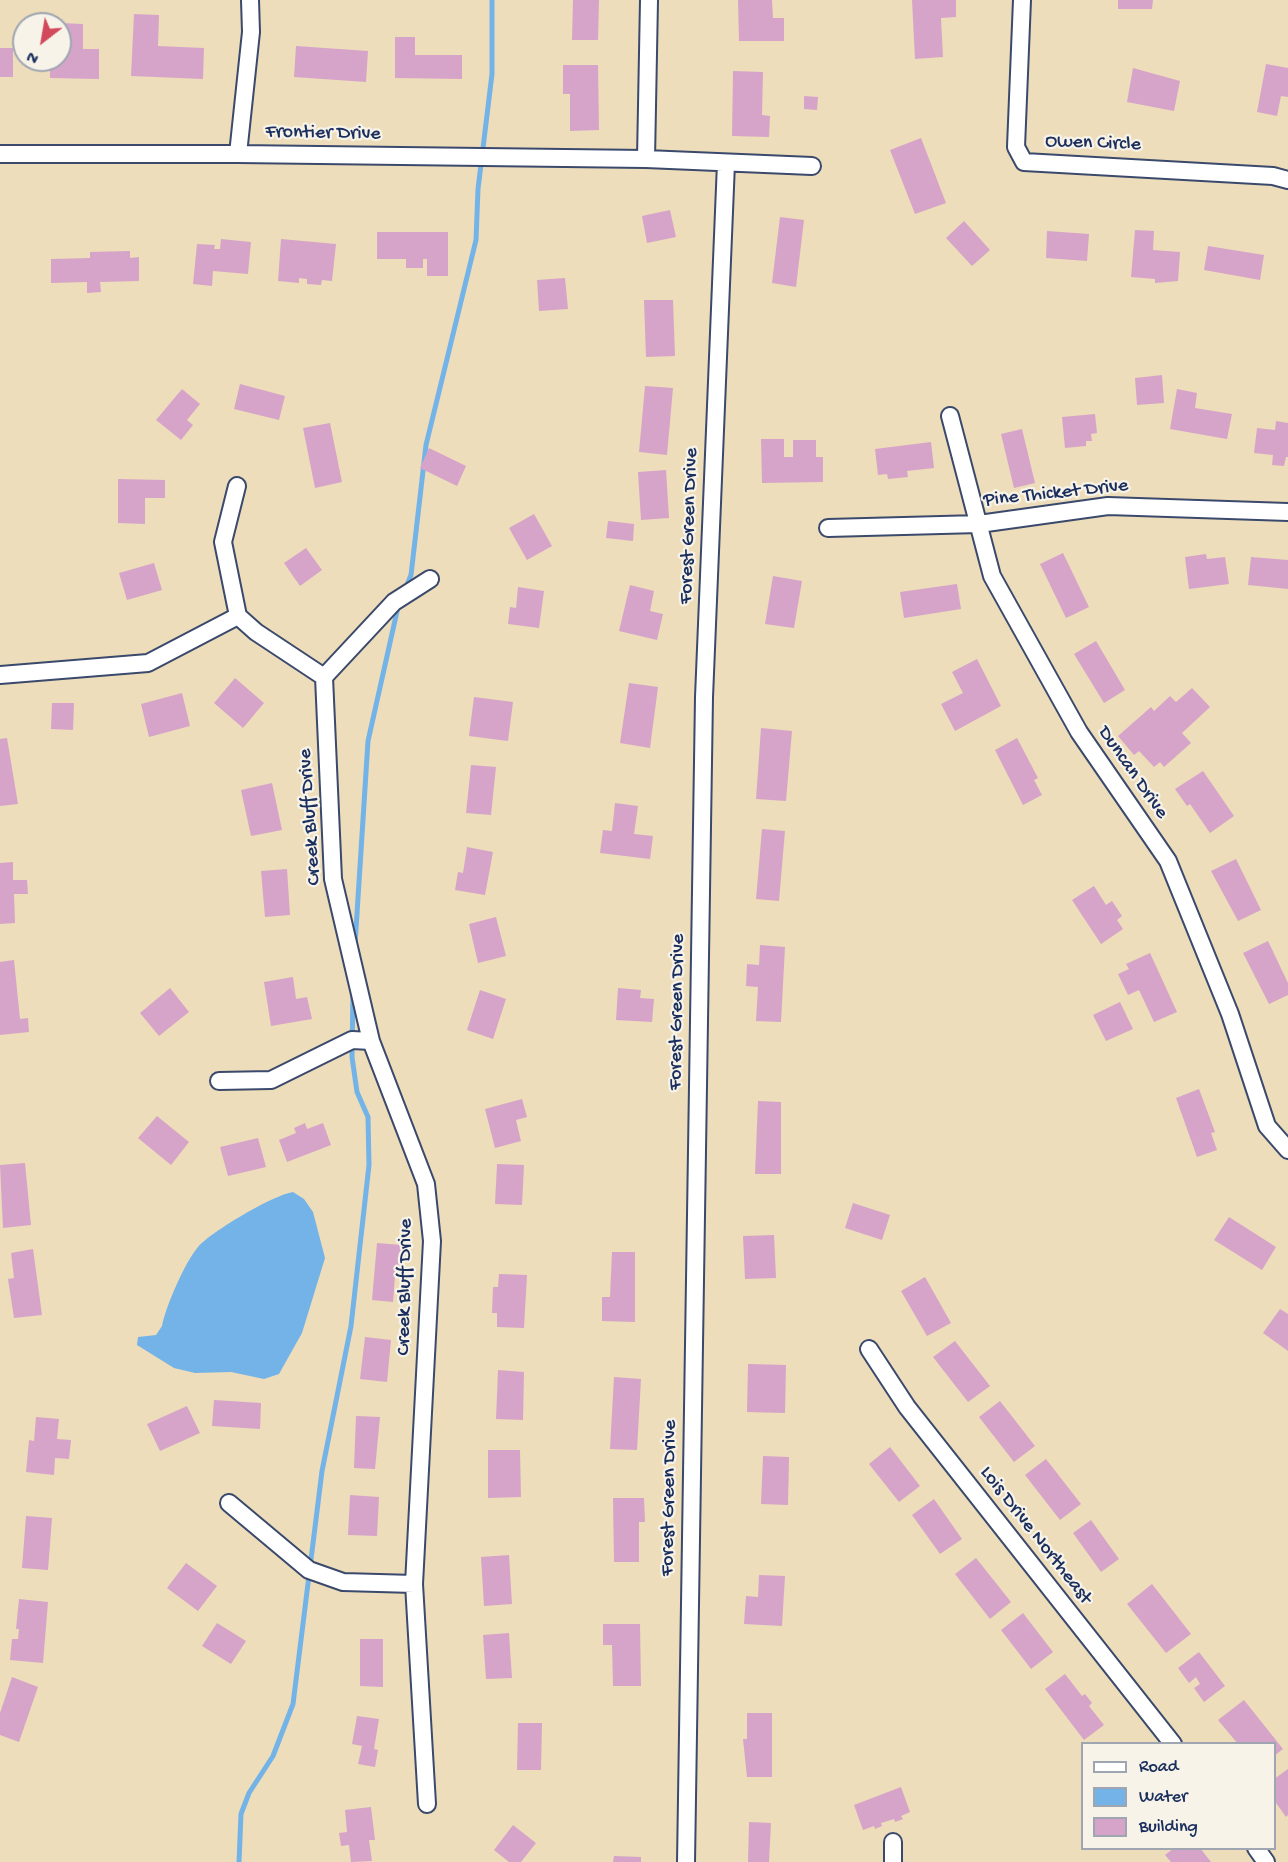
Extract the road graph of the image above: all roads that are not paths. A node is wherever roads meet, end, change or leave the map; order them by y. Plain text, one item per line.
1 (250, 0) edge
2 (649, 0) edge
3 (1022, 0) edge
4 (0, 154) edge
5 (238, 154) junction
6 (646, 159) junction
7 (726, 164) junction
8 (812, 166) dead end
9 (1288, 180) edge
10 (950, 416) dead end
11 (237, 486) dead end
12 (1288, 512) edge
13 (979, 524) junction
14 (828, 528) dead end
15 (430, 579) dead end
16 (238, 616) junction
17 (0, 675) edge
18 (324, 677) junction
19 (371, 1041) junction
20 (219, 1081) dead end
21 (1288, 1150) edge
22 (869, 1349) dead end
23 (229, 1503) dead end
24 (414, 1584) junction
25 (1172, 1742) edge
26 (427, 1804) dead end
27 (893, 1842) dead end
28 (686, 1862) edge
29 (893, 1862) edge

1 - 5 street
2 - 6 street
3 - 9 street, Owen Circle
4 - 5 street, Frontier Drive
5 - 6 street, Frontier Drive
6 - 7 street, Frontier Drive
7 - 8 street
7 - 28 street, Forest Green Drive
10 - 13 street, Duncan Drive
11 - 16 street
12 - 13 street, Pine Thicket Drive
13 - 14 street, Pine Thicket Drive
13 - 21 street, Duncan Drive
15 - 18 street
16 - 17 street
16 - 18 street
18 - 19 street, Creek Bluff Drive
19 - 20 street
19 - 24 street, Creek Bluff Drive
22 - 25 street, Lois Drive Northeast
23 - 24 street
24 - 26 street, Creek Bluff Drive
27 - 29 street

